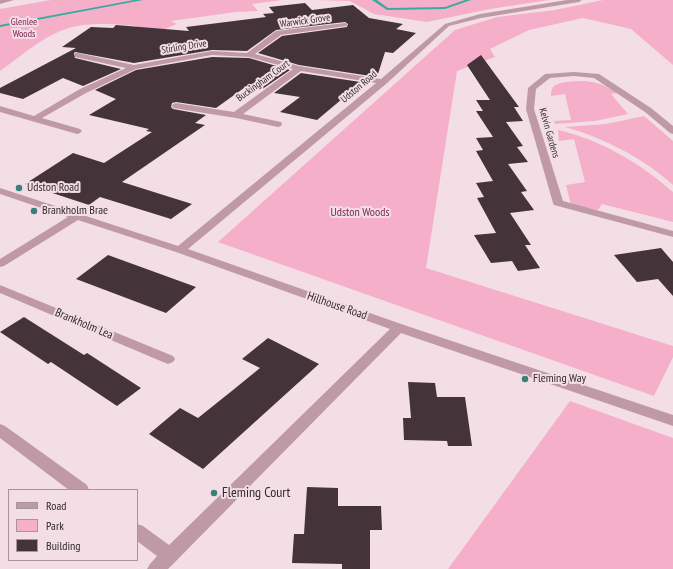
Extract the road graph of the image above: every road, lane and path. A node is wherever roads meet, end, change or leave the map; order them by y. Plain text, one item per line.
1 (11, 0) edge
2 (579, 0) edge
3 (0, 2) edge
4 (345, 25) dead end
5 (78, 55) dead end
6 (250, 55) junction
7 (134, 67) junction
8 (299, 68) junction
9 (383, 82) junction
10 (176, 106) dead end
11 (0, 109) edge
12 (236, 115) junction
13 (35, 119) junction
14 (278, 124) dead end
15 (77, 131) dead end
16 (673, 131) edge
17 (0, 191) edge
18 (77, 216) junction
19 (673, 234) edge
20 (180, 250) junction
21 (0, 264) edge
22 (0, 289) edge
23 (399, 328) junction
24 (168, 359) dead end
25 (673, 421) edge
26 (0, 430) edge
27 (81, 489) edge
28 (138, 532) edge
29 (170, 556) junction
30 (156, 569) edge

1 - 3 street
2 - 9 street, Udston Road
4 - 6 street, Warwick Grove
5 - 7 street
6 - 7 street, Stirling Drive
6 - 8 street, Stirling Drive
7 - 13 street, Stirling Drive
8 - 9 street, Stirling Drive
8 - 12 street, Buckingham Court
9 - 20 street, Udston Road
10 - 12 street
11 - 13 street
12 - 14 street, Buckingham Court
13 - 15 street
16 - 19 street, Kelvin Gardens
17 - 18 street, Hillhouse Road
18 - 20 street, Hillhouse Road
18 - 21 street
20 - 23 street, Hillhouse Road
22 - 24 street, Brankholm Lea
23 - 25 street, Hillhouse Road
23 - 29 street
26 - 27 street
28 - 29 street
29 - 30 street

